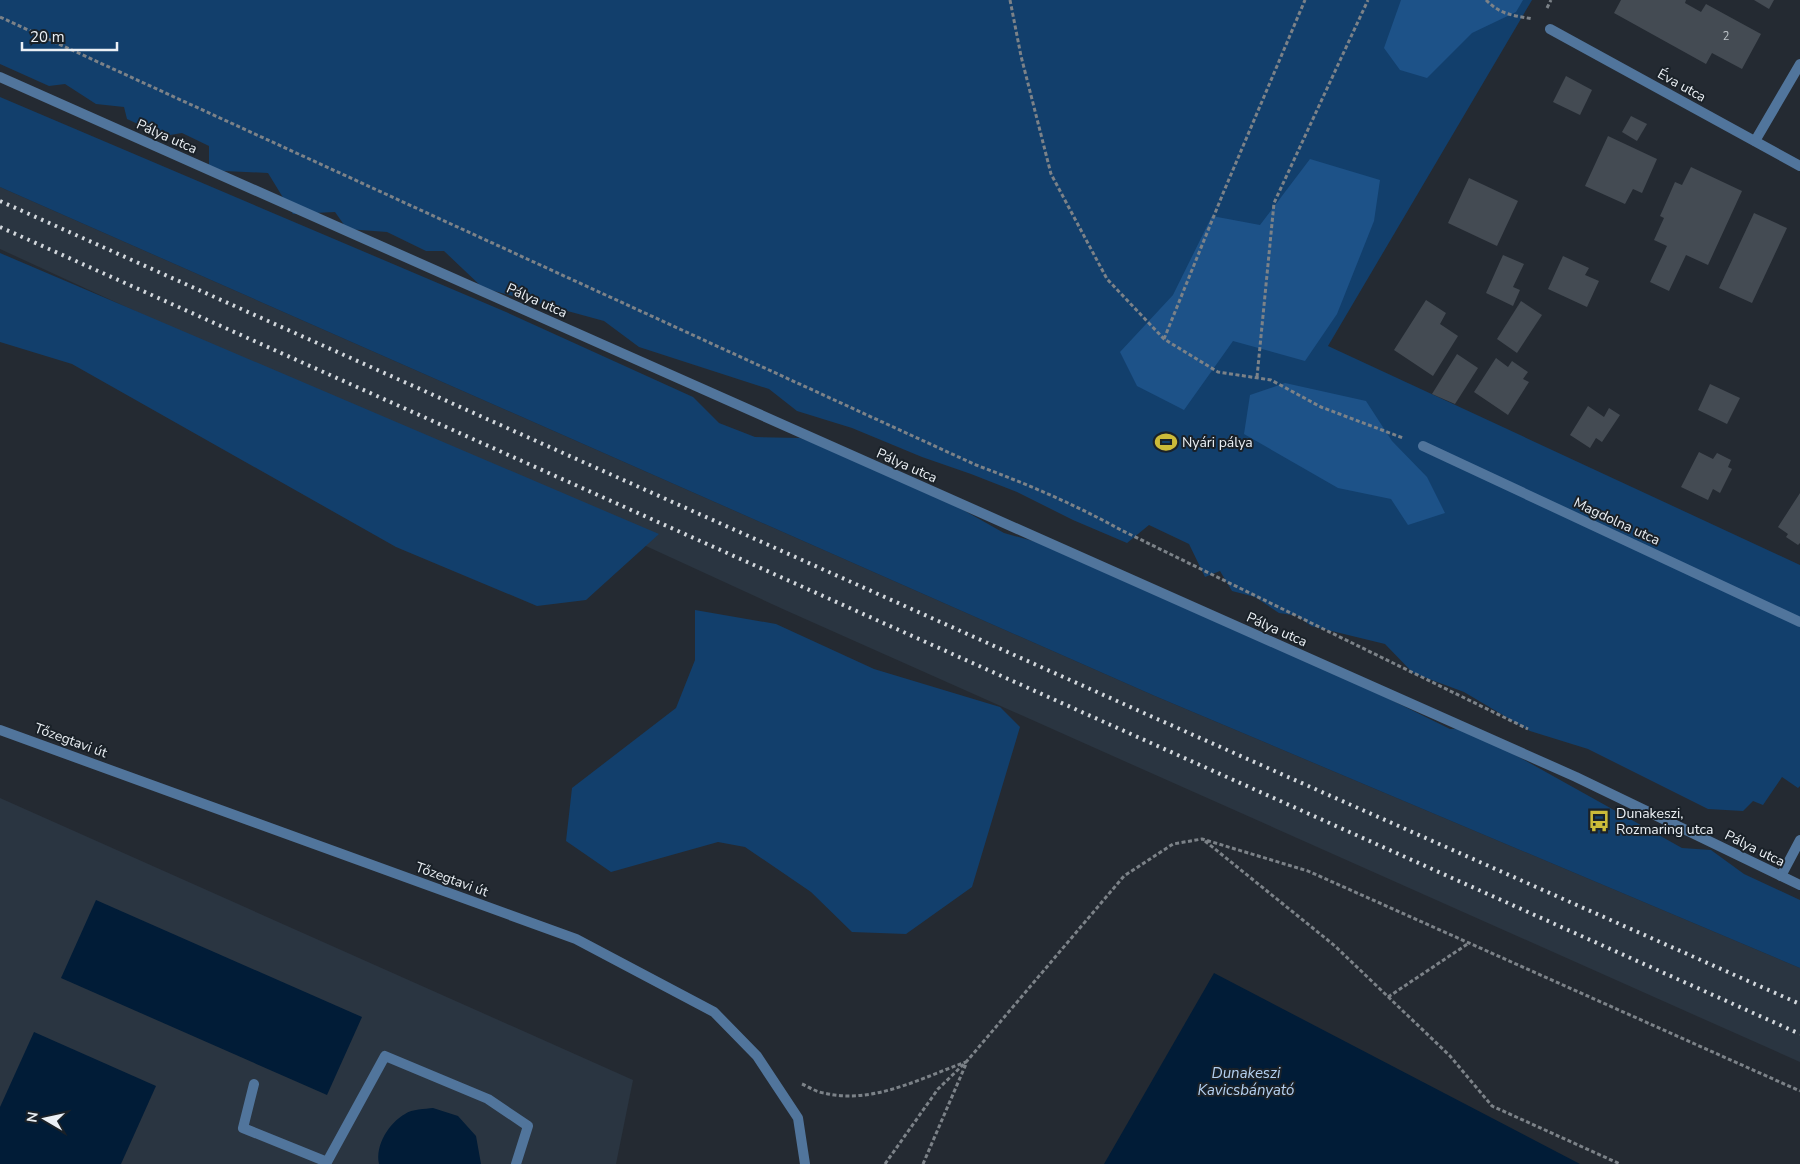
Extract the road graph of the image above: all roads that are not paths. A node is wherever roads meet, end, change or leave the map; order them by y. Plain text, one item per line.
1 (1550, 29) dead end
2 (1800, 64) edge
3 (0, 77) edge
4 (1755, 141) junction
5 (1800, 166) edge
6 (1423, 446) road end
7 (1800, 622) edge
8 (0, 730) edge
9 (1800, 840) edge
10 (1780, 876) junction
11 (1800, 885) edge
12 (254, 1084) dead end
13 (516, 1164) edge
14 (805, 1164) edge

1 - 4 street, Éva utca
2 - 4 street
3 - 10 street, Pálya utca
4 - 5 street, Éva utca
6 - 7 street, Magdolna utca
8 - 14 street, Tőzegtavi út
9 - 10 street
10 - 11 street, Pálya utca
12 - 13 street

